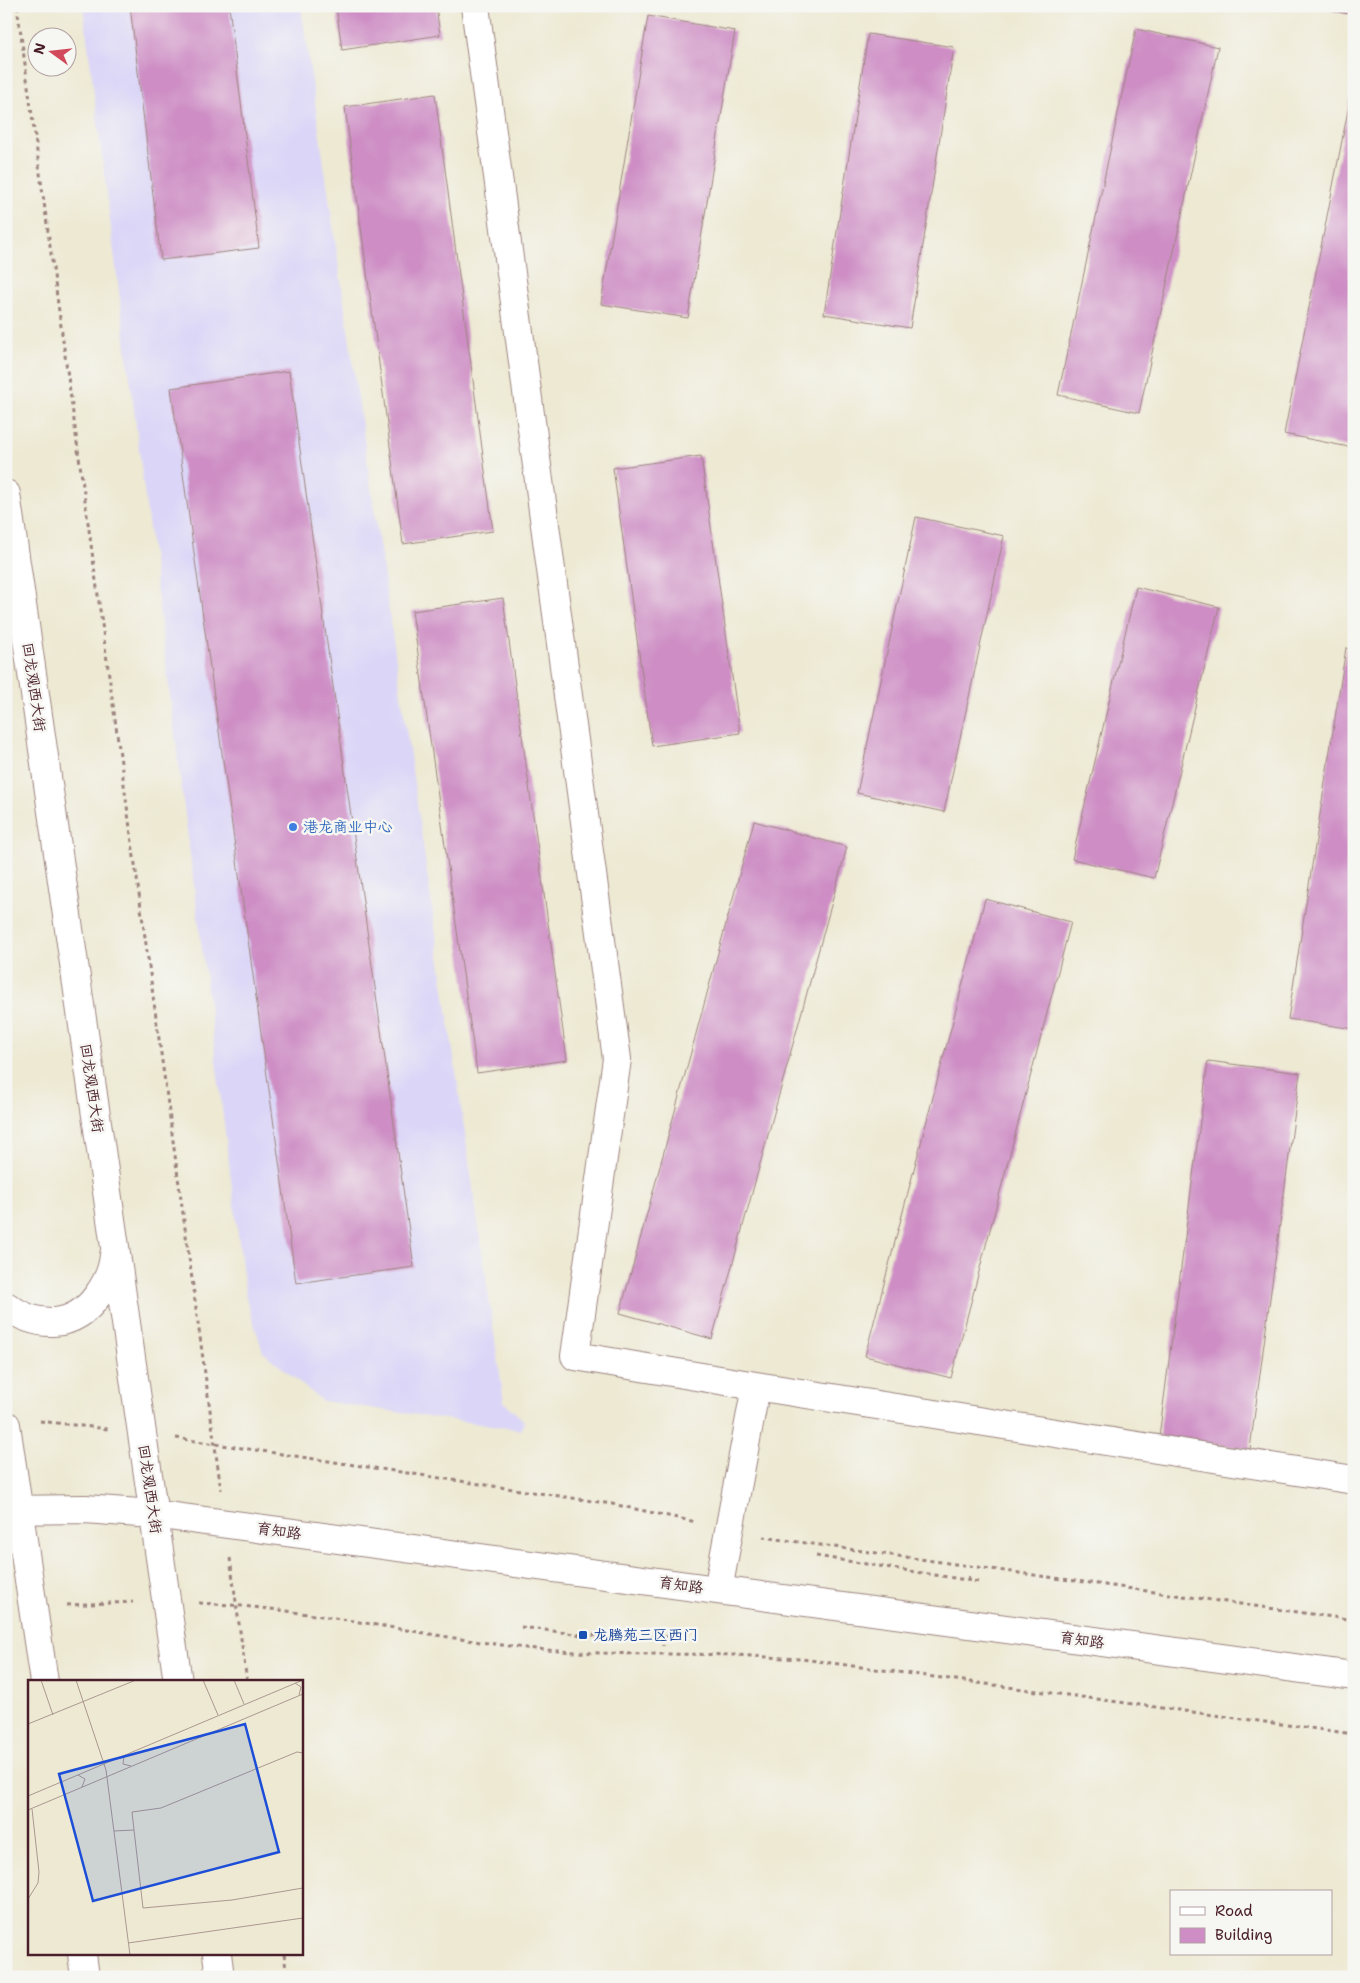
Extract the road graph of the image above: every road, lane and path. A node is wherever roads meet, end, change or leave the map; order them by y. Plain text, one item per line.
1 (17, 6) edge
2 (475, 6) edge
3 (6, 494) edge
4 (114, 1241) junction
5 (6, 1306) edge
6 (756, 1386) junction
7 (34, 1420) dead end
8 (6, 1425) edge
9 (142, 1433) junction
10 (214, 1444) junction
11 (1354, 1480) edge
12 (12, 1509) edge
13 (153, 1514) junction
14 (226, 1524) junction
15 (729, 1531) junction
16 (816, 1556) dead end
17 (969, 1574) dead end
18 (968, 1580) junction
19 (979, 1582) dead end
20 (718, 1590) junction
21 (166, 1601) junction
22 (236, 1604) junction
23 (34, 1607) junction
24 (1354, 1620) edge
25 (520, 1626) dead end
26 (663, 1637) junction
27 (682, 1637) dead end
28 (663, 1646) dead end
29 (1354, 1676) edge
30 (44, 1680) edge
31 (178, 1680) edge
32 (247, 1680) edge
33 (1354, 1734) edge
34 (82, 1956) edge
35 (217, 1956) edge
36 (284, 1956) edge
37 (85, 1977) edge
38 (220, 1977) edge
39 (287, 1977) edge

1 - 10 path
2 - 6 street
3 - 4 street, 回龙观西大街
4 - 5 street
4 - 9 street, 回龙观西大街
6 - 11 street
6 - 15 street
7 - 9 path
8 - 12 street
9 - 10 path
9 - 13 street, 回龙观西大街
10 - 14 path
10 - 15 path
12 - 13 street, 育知路
12 - 23 street
13 - 14 street, 育知路
13 - 21 street, 回龙观西大街
14 - 20 street, 育知路
14 - 22 path
15 - 20 street
15 - 24 path
16 - 18 path
17 - 18 path
18 - 19 path
20 - 29 street, 育知路
21 - 22 path
21 - 23 path
21 - 31 street, 回龙观西大街
22 - 32 path
22 - 33 path
23 - 30 street
25 - 26 path
26 - 27 path
26 - 28 path
34 - 37 street
35 - 38 street
36 - 39 path

